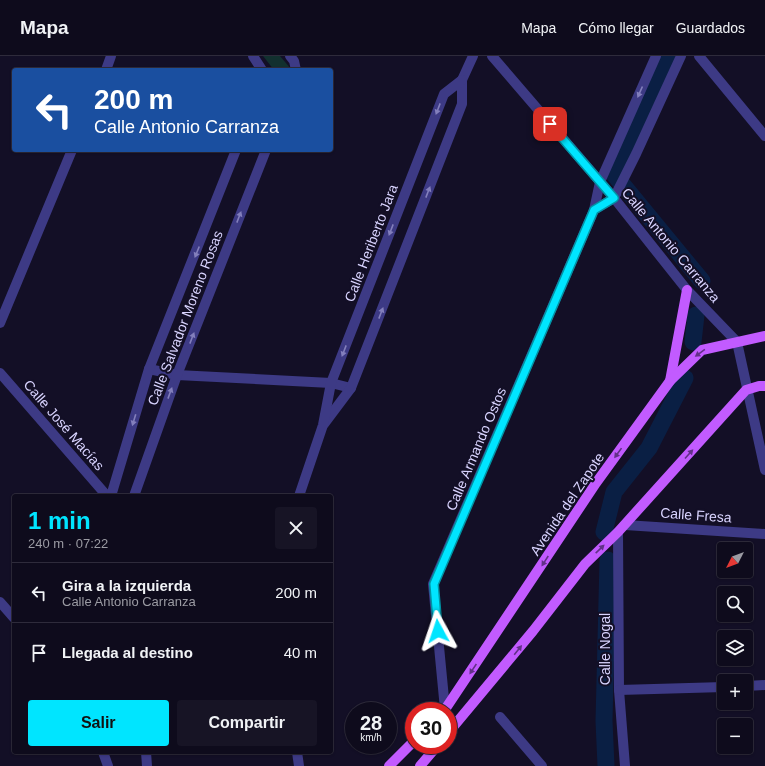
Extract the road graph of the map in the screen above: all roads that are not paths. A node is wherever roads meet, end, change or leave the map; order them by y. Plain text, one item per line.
1 (112, 56) edge
2 (253, 56) edge
3 (290, 56) edge
4 (473, 56) edge
5 (492, 56) edge
6 (656, 56) edge
7 (681, 56) edge
8 (699, 56) edge
9 (107, 68) edge
10 (261, 68) edge
11 (296, 68) edge
12 (462, 80) junction
13 (765, 136) edge
14 (71, 152) edge
15 (235, 152) edge
16 (265, 152) edge
17 (600, 182) junction
18 (614, 198) junction
19 (594, 210) junction
20 (687, 290) junction
21 (0, 323) edge
22 (765, 336) edge
23 (737, 342) junction
24 (149, 369) junction
25 (0, 373) edge
26 (177, 375) junction
27 (670, 381) junction
28 (331, 384) junction
29 (765, 386) edge
30 (351, 388) junction
31 (746, 390) junction
32 (323, 425) junction
33 (765, 470) edge
34 (106, 494) edge
35 (112, 494) edge
36 (135, 494) edge
37 (300, 494) edge
38 (622, 528) junction
39 (765, 534) edge
40 (0, 602) edge
41 (12, 616) edge
42 (765, 685) edge
43 (753, 686) edge
44 (717, 687) edge
45 (618, 690) junction
46 (443, 702) edge
47 (449, 702) edge
48 (500, 717) dead end
49 (457, 722) edge
50 (405, 750) edge
51 (104, 754) edge
52 (146, 754) edge
53 (297, 754) edge
54 (430, 754) edge
55 (108, 766) edge
56 (148, 766) edge
57 (299, 766) edge
58 (389, 766) edge
59 (420, 766) edge
60 (542, 766) edge
61 (626, 766) edge

1 - 9 street
2 - 10 street
3 - 11 street
4 - 12 street, Calle Heriberto Jara
5 - 17 street, Calle Antonio Carranza
6 -> 17 street, Calle Armando Ostos
7 - 18 street
8 - 13 street
12 -> 28 street, Calle Heriberto Jara
30 -> 12 street, Calle Heriberto Jara
14 - 21 street
15 -> 24 street, Calle Salvador Moreno Rosas
26 -> 16 street, Calle Salvador Moreno Rosas
17 - 18 street, Calle Antonio Carranza
17 - 19 street, Calle Armando Ostos
18 - 19 street
18 - 20 street, Calle Antonio Carranza
19 - 46 street, Calle Armando Ostos
20 - 23 street, Calle Antonio Carranza
20 - 27 main road
22 - 23 main road, Avenida del Zapote
23 -> 27 main road, Avenida del Zapote
23 - 31 street
24 - 26 street
24 -> 35 street, Calle Salvador Moreno Rosas
25 - 34 street, Calle José Macías
26 - 28 street
36 -> 26 street, Calle Salvador Moreno Rosas
27 -> 47 main road, Avenida del Zapote
28 - 30 street
28 - 32 street, Calle Heriberto Jara
29 - 31 main road
30 - 32 street, Calle Heriberto Jara
31 - 33 street
38 -> 31 main road
32 - 37 street, Calle Heriberto Jara
38 - 39 street, Calle Fresa
38 - 45 street, Calle Nogal
49 -> 38 main road
40 - 41 street
42 - 43 street
44 - 45 street
45 - 61 street, Calle Nogal
48 - 60 street
50 - 58 main road
51 - 55 street
52 - 56 street
53 - 57 street
54 - 59 main road

